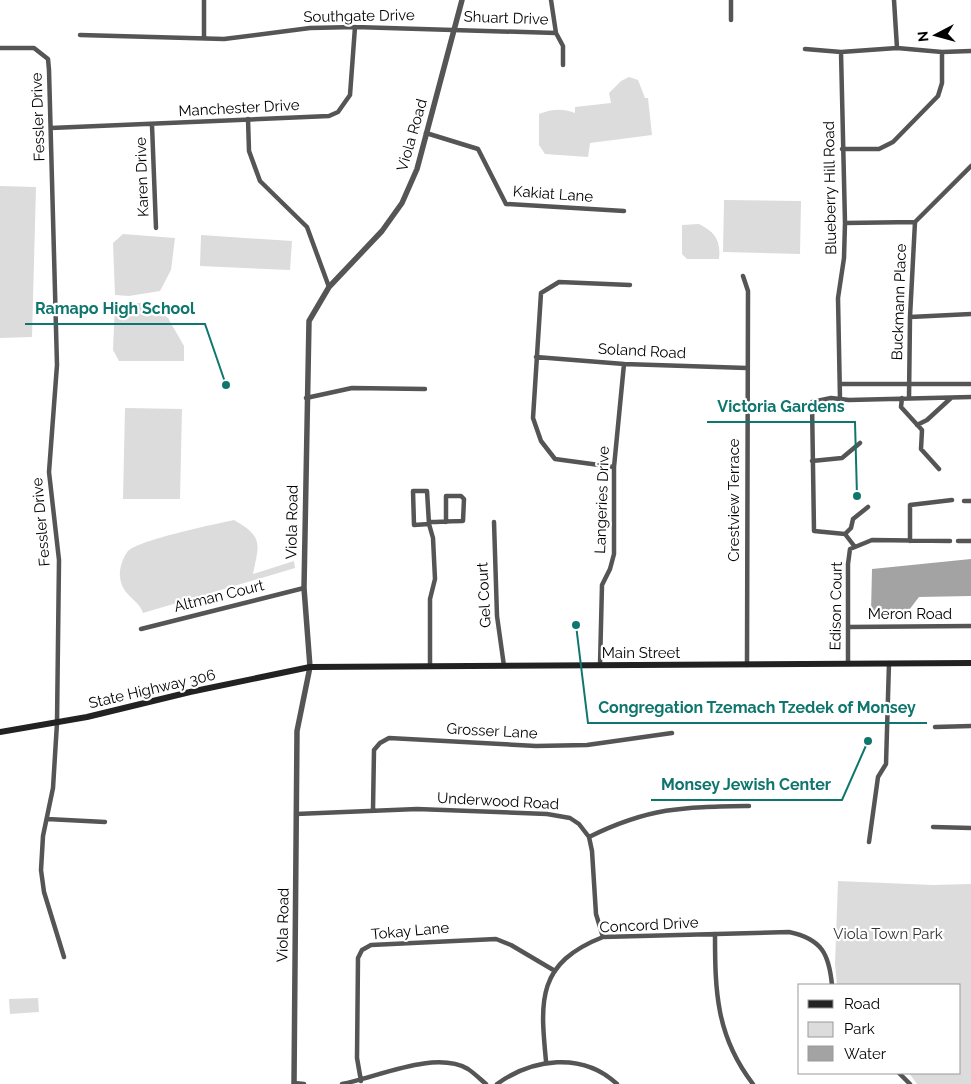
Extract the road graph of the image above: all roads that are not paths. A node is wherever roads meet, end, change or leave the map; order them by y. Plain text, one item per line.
1 (204, 0) edge
2 (462, 0) edge
3 (551, 0) edge
4 (731, 0) edge
5 (894, 0) edge
6 (731, 20) dead end
7 (355, 27) junction
8 (455, 29) junction
9 (556, 33) junction
10 (80, 35) dead end
11 (204, 38) junction
12 (0, 48) edge
13 (897, 48) junction
14 (805, 50) dead end
15 (971, 51) edge
16 (841, 52) junction
17 (942, 52) junction
18 (563, 65) dead end
19 (248, 119) junction
20 (152, 125) junction
21 (51, 128) junction
22 (426, 133) junction
23 (842, 149) junction
24 (971, 166) edge
25 (624, 211) dead end
26 (915, 222) junction
27 (845, 223) junction
28 (156, 228) dead end
29 (743, 276) dead end
30 (630, 285) dead end
31 (329, 287) junction
32 (971, 314) edge
33 (910, 316) junction
34 (536, 357) junction
35 (624, 364) junction
36 (747, 368) junction
37 (910, 383) junction
38 (840, 384) junction
39 (971, 384) edge
40 (425, 389) dead end
41 (306, 398) junction
42 (902, 398) junction
43 (909, 398) junction
44 (952, 398) junction
45 (971, 398) edge
46 (840, 399) junction
47 (917, 425) junction
48 (860, 443) dead end
49 (812, 460) junction
50 (614, 467) junction
51 (938, 469) dead end
52 (952, 500) dead end
53 (964, 500) dead end
54 (971, 501) edge
55 (868, 507) dead end
56 (446, 522) junction
57 (494, 522) dead end
58 (429, 523) junction
59 (845, 534) junction
60 (910, 541) junction
61 (950, 541) dead end
62 (958, 541) dead end
63 (971, 541) edge
64 (852, 548) junction
65 (304, 588) junction
66 (971, 626) edge
67 (848, 627) junction
68 (141, 629) dead end
69 (889, 663) junction
70 (971, 663) edge
71 (848, 664) junction
72 (600, 665) junction
73 (747, 665) junction
74 (430, 666) junction
75 (504, 666) junction
76 (310, 667) junction
77 (57, 723) junction
78 (971, 726) edge
79 (935, 727) dead end
80 (0, 732) edge
81 (672, 733) dead end
82 (749, 806) dead end
83 (373, 810) junction
84 (296, 814) junction
85 (47, 819) junction
86 (105, 822) dead end
87 (934, 827) dead end
88 (971, 828) edge
89 (589, 837) junction
90 (869, 842) dead end
91 (715, 934) junction
92 (603, 937) junction
93 (64, 957) dead end
94 (555, 970) junction
95 (832, 984) edge
96 (546, 1061) junction
97 (900, 1074) edge
98 (361, 1081) junction
99 (294, 1084) edge
100 (304, 1084) edge
101 (342, 1084) edge
102 (486, 1084) edge
103 (497, 1084) edge
104 (616, 1084) edge
105 (753, 1084) edge
106 (910, 1084) edge

1 - 11 street
2 - 8 street, Viola Road
3 - 9 street
4 - 6 street
5 - 13 street
7 - 8 street, Southgate Drive
7 - 11 street, Southgate Drive
7 - 19 street, Manchester Drive
8 - 9 street, Shuart Drive
8 - 22 street, Viola Road
9 - 18 street
10 - 11 street, Southgate Drive
12 - 21 street, Fessler Drive
13 - 16 street
13 - 17 street
14 - 16 street
15 - 17 street
16 - 23 street, Blueberry Hill Road
17 - 23 street
19 - 20 street, Manchester Drive
19 - 31 street
20 - 21 street, Manchester Drive
20 - 28 street, Karen Drive
21 - 77 street, Fessler Drive
22 - 25 street, Kakiat Lane
22 - 31 street, Viola Road
23 - 27 street, Blueberry Hill Road
24 - 26 street
26 - 27 street
26 - 33 street, Buckmann Place
27 - 38 street, Blueberry Hill Road
29 - 36 street, Crestview Terrace
30 - 34 street
31 - 41 street, Viola Road
32 - 33 street
33 - 37 street, Buckmann Place
34 - 35 street, Soland Road
34 - 50 street
35 - 36 street, Soland Road
35 - 50 street, Langeries Drive
36 - 73 street, Crestview Terrace
37 - 38 street
37 - 39 street
37 - 43 street, Buckmann Place
38 - 46 street, Blueberry Hill Road
40 - 41 street
41 - 65 street, Viola Road
42 - 43 street
42 - 46 street
42 - 47 street
43 - 44 street
44 - 45 street
44 - 47 street
46 - 49 street
47 - 51 street
48 - 49 street
49 - 59 street
50 - 72 street, Langeries Drive
52 - 60 street
53 - 54 street
55 - 59 street
56 - 56 street
56 - 58 street
57 - 75 street, Gel Court
58 - 58 street
58 - 74 street
59 - 64 street
60 - 61 street
60 - 64 street
62 - 63 street
64 - 67 street, Edison Court
65 - 68 street, Altman Court
65 - 76 street, Viola Road
66 - 67 street, Meron Road
67 - 71 street, Edison Court
69 - 70 main road, Main Street
69 - 71 main road, Main Street
69 - 90 street
71 - 73 main road, Main Street
72 - 73 main road, Main Street
72 - 75 main road, Main Street
74 - 75 main road, Main Street
74 - 76 main road, Main Street
76 - 77 main road, State Highway 306
76 - 84 street, Viola Road
77 - 80 main road, State Highway 306
77 - 85 street, Fessler Drive
78 - 79 street
81 - 83 street, Grosser Lane
82 - 89 street
83 - 84 street, Underwood Road
83 - 89 street, Underwood Road
84 - 99 street, Viola Road
85 - 86 street
85 - 93 street, Fessler Drive
87 - 88 street
89 - 92 street
91 - 92 street, Concord Drive
91 - 95 street, Concord Drive
91 - 105 street
92 - 94 street, Concord Drive
94 - 96 street, Concord Drive
94 - 98 street, Tokay Lane
96 - 103 street
96 - 104 street
97 - 106 street
98 - 101 street
98 - 102 street
99 - 100 street

